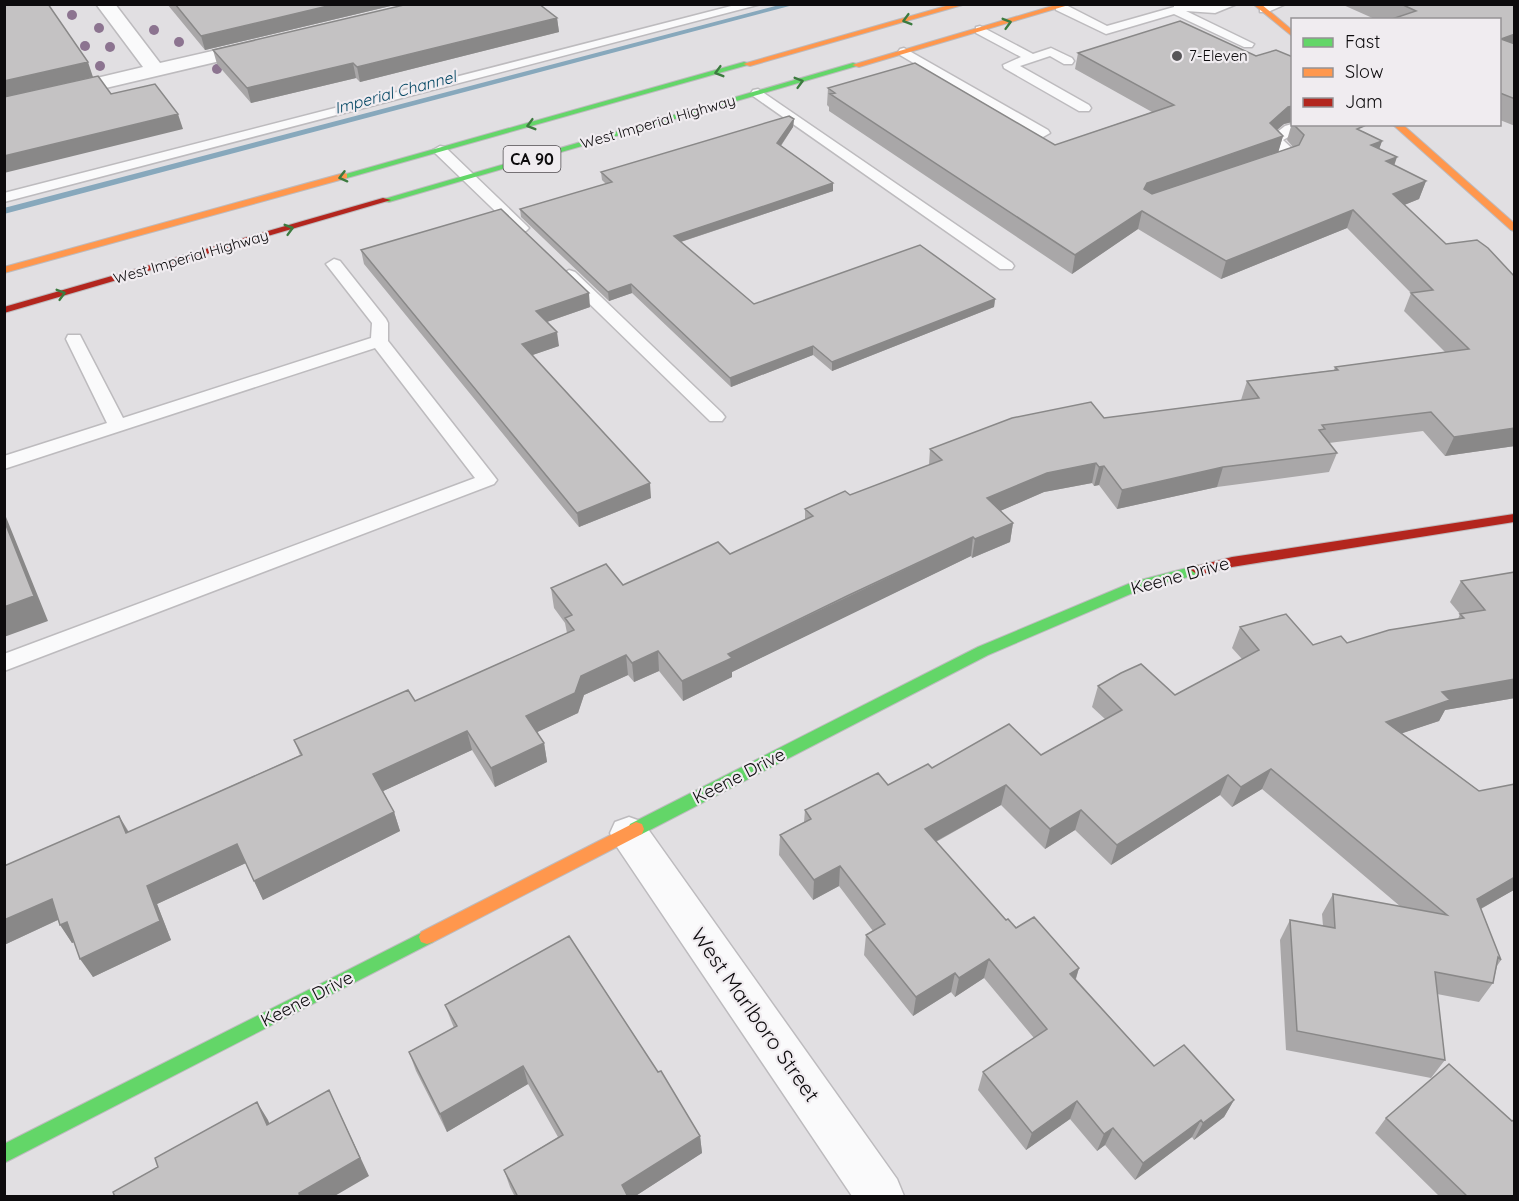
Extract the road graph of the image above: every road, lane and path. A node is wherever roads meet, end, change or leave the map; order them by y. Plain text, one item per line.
1 (105, 4) edge
2 (755, 4) edge
3 (963, 4) edge
4 (1160, 4) edge
5 (1231, 4) edge
6 (1280, 4) edge
7 (1064, 6) edge
8 (1260, 7) edge
9 (1180, 8) junction
10 (980, 30) junction
11 (1291, 32) edge
12 (279, 41) edge
13 (1248, 44) dead end
14 (904, 52) junction
15 (1032, 58) junction
16 (1068, 61) dead end
17 (155, 70) junction
18 (758, 93) junction
19 (4, 106) edge
20 (1084, 108) dead end
21 (1299, 126) edge
22 (1398, 126) edge
23 (1043, 133) dead end
24 (440, 150) junction
25 (1256, 169) edge
26 (469, 178) junction
27 (4, 198) edge
28 (1515, 228) edge
29 (528, 236) edge
30 (554, 260) edge
31 (333, 264) dead end
32 (1006, 266) dead end
33 (4, 270) edge
34 (4, 310) edge
35 (74, 339) dead end
36 (379, 341) junction
37 (716, 417) dead end
38 (118, 426) junction
39 (4, 463) edge
40 (1515, 518) edge
41 (4, 663) edge
42 (629, 833) junction
43 (4, 1154) edge
44 (880, 1197) edge

1 - 17 street
2 - 27 lane
3 -> 24 main road, West Imperial Highway / CA 90
4 - 9 lane
5 - 9 lane
6 - 8 lane
7 - 9 lane
10 -> 7 main road, West Imperial Highway / CA 90
8 - 11 main road
9 - 13 lane
10 - 14 main road, West Imperial Highway / CA 90
10 - 15 lane
12 - 17 street
18 -> 14 main road, West Imperial Highway / CA 90
14 - 23 lane
15 - 16 lane
15 - 20 lane
17 - 19 street
18 - 26 main road, West Imperial Highway / CA 90
18 - 32 lane
21 - 25 lane
22 - 28 main road
24 - 26 lane
24 -> 33 main road, West Imperial Highway / CA 90
26 - 29 lane
34 -> 26 main road, West Imperial Highway / CA 90
30 - 37 lane
31 - 36 lane
35 - 38 lane
36 - 38 lane
36 - 41 lane
38 - 39 lane
40 - 42 main road, Keene Drive
42 - 43 main road, Keene Drive
42 - 44 street, West Marlboro Street

